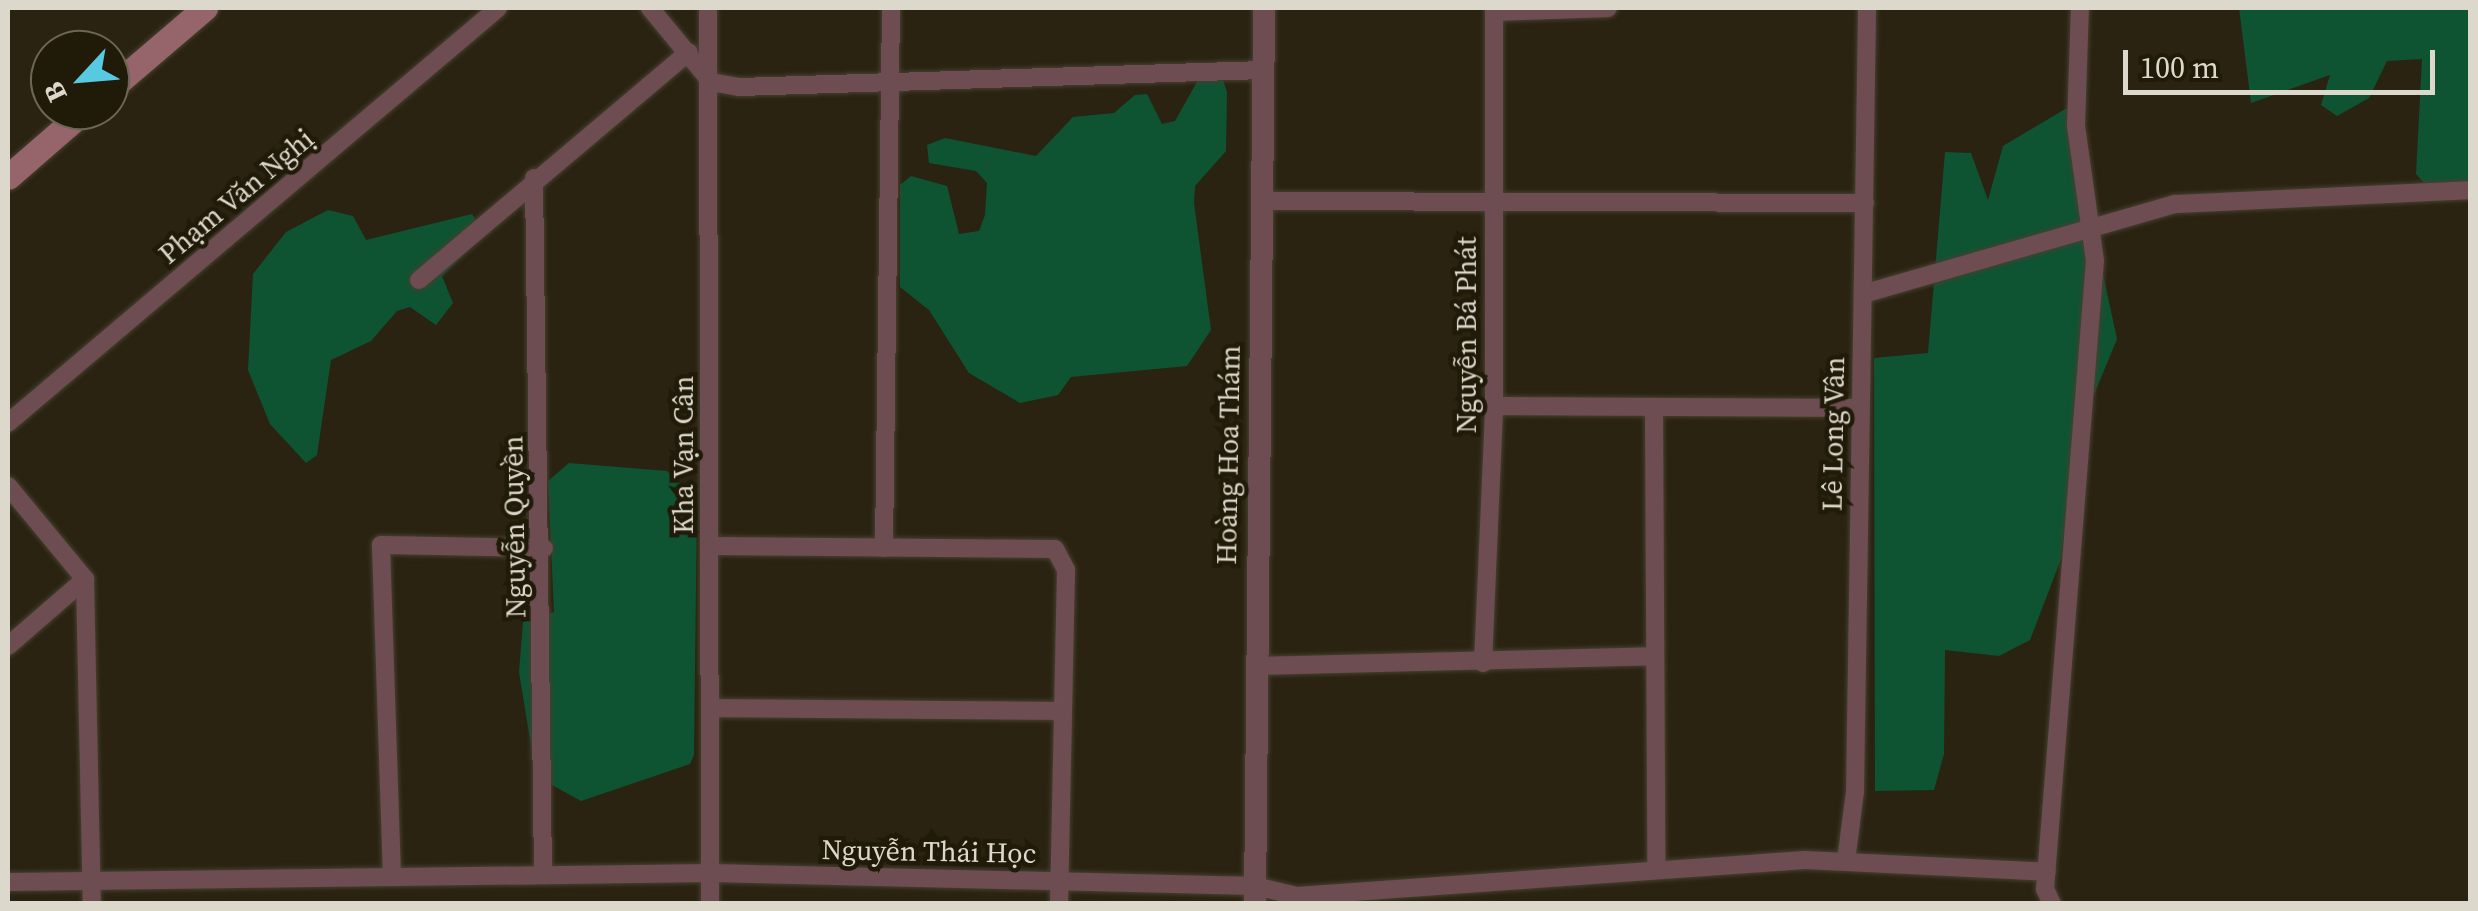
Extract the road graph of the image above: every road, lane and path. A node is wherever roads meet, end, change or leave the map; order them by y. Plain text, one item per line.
1 (206, 8) edge
2 (498, 8) edge
3 (650, 8) edge
4 (708, 8) edge
5 (891, 8) edge
6 (1264, 8) edge
7 (1608, 8) edge
8 (1867, 8) edge
9 (2080, 8) edge
10 (1494, 10) edge
11 (689, 52) junction
12 (1264, 70) junction
13 (130, 72) edge
14 (711, 82) junction
15 (890, 82) junction
16 (63, 130) edge
17 (8, 177) edge
18 (534, 178) junction
19 (2470, 190) edge
20 (1262, 201) junction
21 (1865, 203) junction
22 (1494, 204) junction
23 (2090, 221) junction
24 (419, 280) dead end
25 (1863, 294) junction
26 (1494, 406) junction
27 (1860, 408) junction
28 (1654, 410) junction
29 (8, 424) edge
30 (8, 486) edge
31 (711, 546) junction
32 (544, 548) junction
33 (884, 548) junction
34 (85, 579) junction
35 (8, 646) edge
36 (1655, 656) junction
37 (1483, 663) junction
38 (1255, 666) junction
39 (711, 708) junction
40 (1059, 712) junction
41 (1846, 861) junction
42 (1656, 866) junction
43 (2047, 872) junction
44 (711, 874) junction
45 (543, 876) junction
46 (392, 877) junction
47 (93, 881) junction
48 (8, 882) edge
49 (1059, 882) junction
50 (1255, 895) edge
51 (92, 904) edge
52 (710, 904) edge
53 (1059, 904) edge
54 (2052, 904) edge

1 - 13 main road
2 - 29 street, Phạm Văn Nghị
3 - 11 street
4 - 14 street, Kha Vạn Cân
5 - 15 street
6 - 12 street, Hoàng Hoa Thám
7 - 10 street
8 - 21 street, Lê Long Vân
9 - 23 street
10 - 22 street, Nguyễn Bá Phát
11 - 14 street
11 - 18 street
12 - 15 street
12 - 20 street, Hoàng Hoa Thám
14 - 15 street
14 - 31 street, Kha Vạn Cân
15 - 33 street
16 - 17 main road
18 - 24 street
18 - 32 street, Nguyễn Quyền
19 - 23 street
20 - 22 street
20 - 38 street, Hoàng Hoa Thám
21 - 22 street
21 - 25 street, Lê Long Vân
22 - 26 street, Nguyễn Bá Phát
23 - 25 street
23 - 43 street
25 - 27 street, Lê Long Vân
26 - 28 street
26 - 37 street, Nguyễn Bá Phát
27 - 28 street
27 - 41 street, Lê Long Vân
28 - 36 street
30 - 34 street
31 - 33 street
31 - 39 street, Kha Vạn Cân
32 - 45 street, Nguyễn Quyền
32 - 46 street
33 - 40 street
34 - 35 street
34 - 47 street
36 - 37 street
36 - 42 street
37 - 38 street
38 - 50 street, Hoàng Hoa Thám
39 - 40 street
39 - 44 street, Kha Vạn Cân
40 - 49 street
41 - 42 street, Nguyễn Thái Học
41 - 43 street, Nguyễn Thái Học
42 - 50 street, Nguyễn Thái Học
43 - 54 street
44 - 45 street, Nguyễn Thái Học
44 - 49 street, Nguyễn Thái Học
44 - 52 street, Kha Vạn Cân
45 - 46 street, Nguyễn Thái Học
46 - 47 street, Nguyễn Thái Học
47 - 48 street, Nguyễn Thái Học
47 - 51 street
49 - 50 street, Nguyễn Thái Học
49 - 53 street

